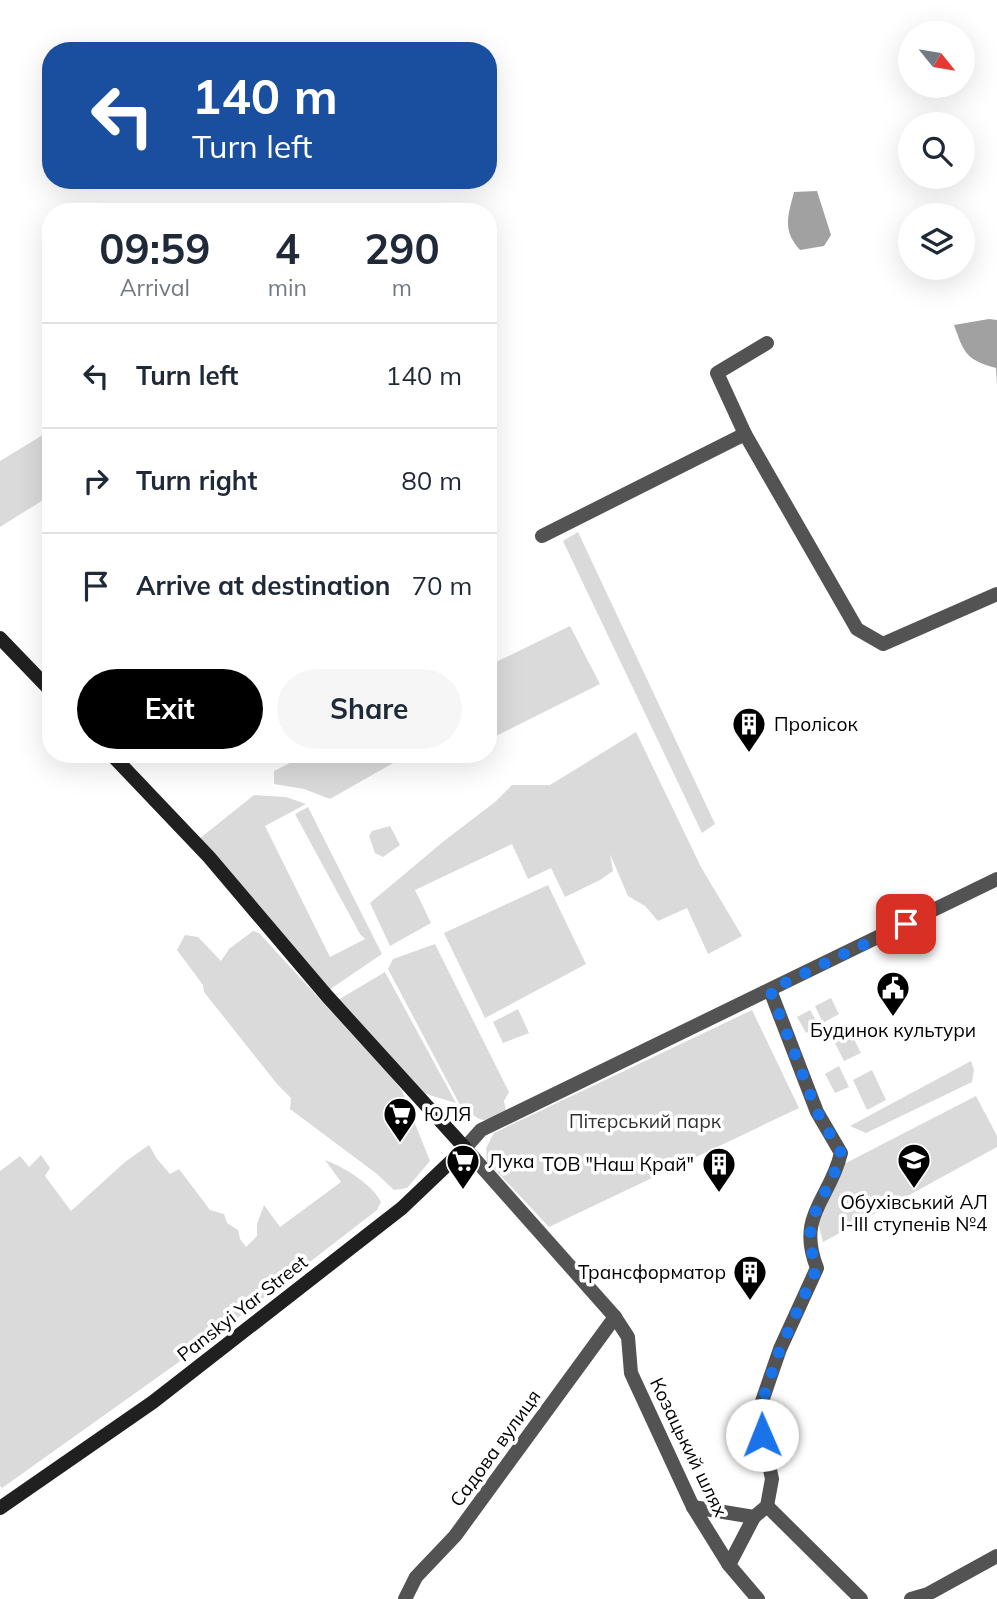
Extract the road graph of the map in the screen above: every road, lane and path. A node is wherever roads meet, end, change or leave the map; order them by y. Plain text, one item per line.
1 (767, 343) dead end
2 (745, 435) junction
3 (542, 536) dead end
4 (997, 594) edge
5 (0, 638) edge
6 (42, 682) edge
7 (120, 763) edge
8 (997, 880) edge
9 (770, 990) junction
10 (465, 1148) junction
11 (615, 1317) junction
12 (767, 1506) junction
13 (693, 1507) junction
14 (0, 1508) edge
15 (754, 1517) junction
16 (997, 1556) edge
17 (729, 1565) junction
18 (405, 1599) edge
19 (758, 1599) edge
20 (861, 1599) edge
21 (911, 1599) edge

1 - 2 street
2 - 3 street
2 - 4 street
5 - 6 street
7 - 10 street
8 - 9 street
9 - 10 street
9 - 12 street
10 - 11 street, Козацький шлях
10 - 14 street, Panskyi Yar Street
11 - 13 street, Козацький шлях
11 - 18 street, Садова вулиця
12 - 15 street
12 - 20 street
13 - 15 street
13 - 17 street, Козацький шлях
15 - 17 street
16 - 21 street
17 - 19 street, Козацький шлях

